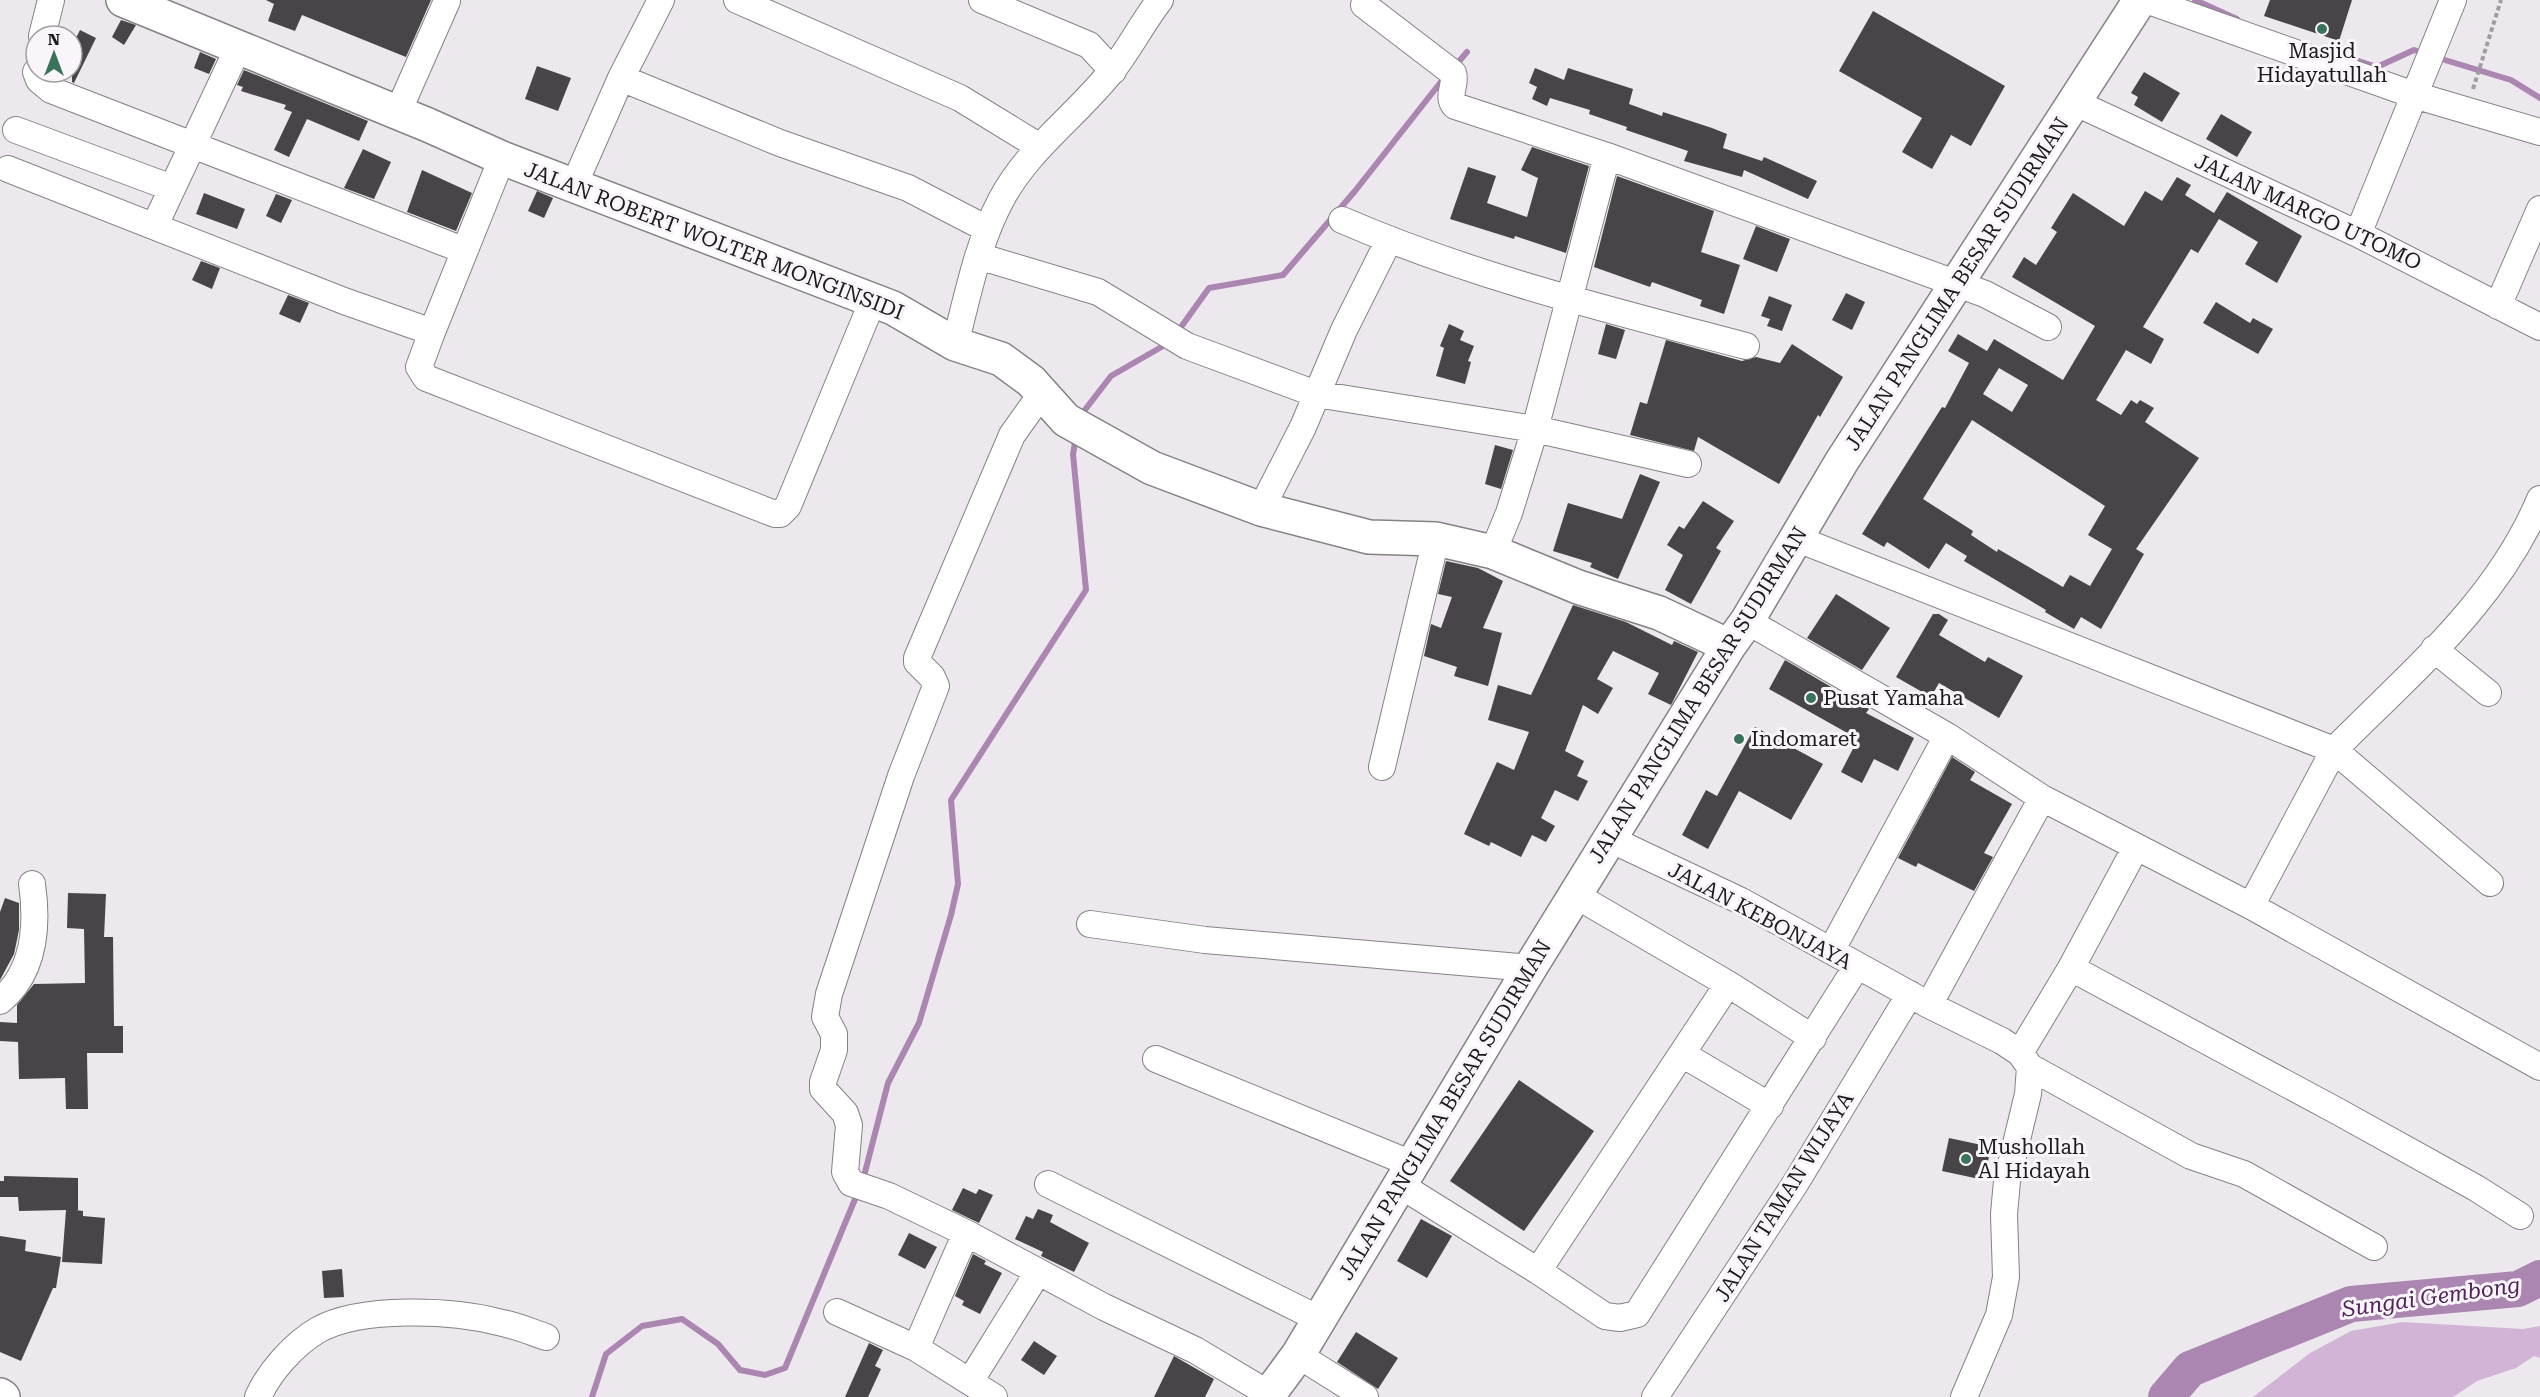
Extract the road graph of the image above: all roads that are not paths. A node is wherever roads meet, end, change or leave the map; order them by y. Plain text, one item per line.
1 (51, 0) edge
2 (123, 0) edge
3 (661, 0) edge
4 (738, 0) edge
5 (982, 0) edge
6 (1160, 0) edge
7 (2139, 0) edge
8 (2146, 0) edge
9 (2453, 0) edge
10 (447, 1) edge
11 (1364, 5) dead end
12 (45, 24) edge
13 (238, 48) junction
14 (1113, 71) junction
15 (621, 78) junction
16 (44, 84) edge
17 (2414, 95) junction
18 (2074, 102) junction
19 (398, 112) junction
20 (16, 130) dead end
21 (2540, 132) edge
22 (191, 145) junction
23 (1040, 147) junction
24 (1607, 156) junction
25 (502, 158) junction
26 (8, 169) dead end
27 (573, 184) junction
28 (172, 188) junction
29 (2540, 209) edge
30 (1342, 220) dead end
31 (155, 225) junction
32 (987, 229) junction
33 (2358, 234) junction
34 (1389, 240) junction
35 (463, 250) junction
36 (978, 256) junction
37 (1957, 283) junction
38 (1569, 299) junction
39 (873, 300) junction
40 (2498, 306) junction
41 (2048, 327) dead end
42 (2540, 327) edge
43 (432, 332) junction
44 (956, 344) junction
45 (1746, 346) dead end
46 (1042, 393) junction
47 (1316, 394) junction
48 (1534, 429) junction
49 (1688, 464) dead end
50 (1261, 509) junction
51 (2538, 509) edge
52 (1795, 538) junction
53 (1436, 539) junction
54 (1492, 552) junction
55 (1738, 633) junction
56 (2434, 649) junction
57 (2488, 693) dead end
58 (1947, 736) junction
59 (2334, 750) junction
60 (1382, 767) dead end
61 (2042, 798) junction
62 (1610, 839) junction
63 (2136, 847) junction
64 (2490, 883) dead end
65 (32, 884) dead end
66 (1575, 895) junction
67 (2252, 906) junction
68 (1090, 924) dead end
69 (1831, 951) junction
70 (1857, 966) junction
71 (1530, 968) junction
72 (2071, 968) junction
73 (1728, 984) junction
74 (1919, 999) junction
75 (0, 1001) edge
76 (1813, 1038) junction
77 (1682, 1054) junction
78 (1156, 1059) dead end
79 (2025, 1060) junction
80 (2540, 1067) edge
81 (1770, 1106) junction
82 (1406, 1174) junction
83 (1048, 1184) dead end
84 (2520, 1216) dead end
85 (966, 1233) junction
86 (2374, 1247) dead end
87 (1538, 1271) junction
88 (1038, 1272) junction
89 (837, 1312) dead end
90 (1318, 1319) junction
91 (546, 1337) dead end
92 (916, 1348) junction
93 (1298, 1355) junction
94 (971, 1380) junction
95 (1268, 1396) edge
96 (258, 1397) edge
97 (994, 1397) edge
98 (1365, 1397) edge
99 (1655, 1397) edge
100 (1964, 1397) edge

1 - 12 street
2 - 13 main road, JALAN ROBERT WOLTER MONGINSIDI
3 - 15 street
4 - 23 street
5 - 14 street
6 - 14 street
7 - 18 main road, JALAN PANGLIMA BESAR SUDIRMAN
8 - 17 street
9 - 17 street
10 - 19 street
11 - 24 street
13 - 19 main road, JALAN ROBERT WOLTER MONGINSIDI
13 - 22 street
14 - 23 street
15 - 27 street
15 - 32 street
16 - 22 street
17 - 21 street
17 - 33 street
18 - 33 street, JALAN MARGO UTOMO
18 - 37 main road, JALAN PANGLIMA BESAR SUDIRMAN
19 - 25 main road, JALAN ROBERT WOLTER MONGINSIDI
20 - 28 street
22 - 28 street
22 - 35 street
23 - 32 street
24 - 37 street
24 - 38 street
25 - 27 main road, JALAN ROBERT WOLTER MONGINSIDI
25 - 35 street
26 - 31 street
27 - 39 main road, JALAN ROBERT WOLTER MONGINSIDI
28 - 31 street
29 - 40 street
30 - 34 street
31 - 43 street
32 - 36 street
33 - 40 street, JALAN MARGO UTOMO
34 - 38 street
34 - 47 street
35 - 43 street
36 - 44 street
36 - 47 street
37 - 41 street
37 - 52 main road, JALAN PANGLIMA BESAR SUDIRMAN
38 - 45 street
38 - 48 street
39 - 43 street
39 - 44 main road, JALAN ROBERT WOLTER MONGINSIDI
40 - 42 street, JALAN MARGO UTOMO
44 - 46 main road, JALAN ROBERT WOLTER MONGINSIDI
46 - 50 main road, JALAN ROBERT WOLTER MONGINSIDI
46 - 85 street
47 - 48 street
47 - 50 street
48 - 49 street
48 - 54 street
50 - 53 main road, JALAN ROBERT WOLTER MONGINSIDI
51 - 56 street
52 - 55 main road, JALAN PANGLIMA BESAR SUDIRMAN
52 - 59 street
53 - 54 main road, JALAN ROBERT WOLTER MONGINSIDI
53 - 60 street
54 - 55 main road, JALAN ROBERT WOLTER MONGINSIDI
55 - 58 street
55 - 62 main road, JALAN PANGLIMA BESAR SUDIRMAN
56 - 57 street
56 - 59 street
58 - 61 street
58 - 69 street
59 - 64 street
59 - 67 street
61 - 63 street
61 - 74 street, JALAN TAMAN WIJAYA
62 - 66 main road, JALAN PANGLIMA BESAR SUDIRMAN
62 - 69 street, JALAN KEBONJAYA
63 - 67 street
63 - 72 street
65 - 75 street
66 - 71 main road, JALAN PANGLIMA BESAR SUDIRMAN
66 - 73 street
67 - 80 street
68 - 71 street
69 - 70 street, JALAN KEBONJAYA
70 - 74 street, JALAN KEBONJAYA
70 - 76 street
71 - 82 main road, JALAN PANGLIMA BESAR SUDIRMAN
72 - 79 street
72 - 84 street
73 - 76 street
73 - 77 street
74 - 79 street, JALAN KEBONJAYA
74 - 99 street, JALAN TAMAN WIJAYA
76 - 81 street
77 - 81 street
77 - 87 street
78 - 82 street
79 - 86 street, JALAN KEBONJAYA
79 - 100 street
81 - 87 street
82 - 87 street
82 - 90 main road, JALAN PANGLIMA BESAR SUDIRMAN
83 - 90 street
85 - 88 street
85 - 92 street
88 - 94 street
88 - 95 street
89 - 92 street
90 - 93 main road, JALAN PANGLIMA BESAR SUDIRMAN
91 - 96 street
92 - 94 street
93 - 95 main road, JALAN PANGLIMA BESAR SUDIRMAN
93 - 98 street
94 - 97 street

